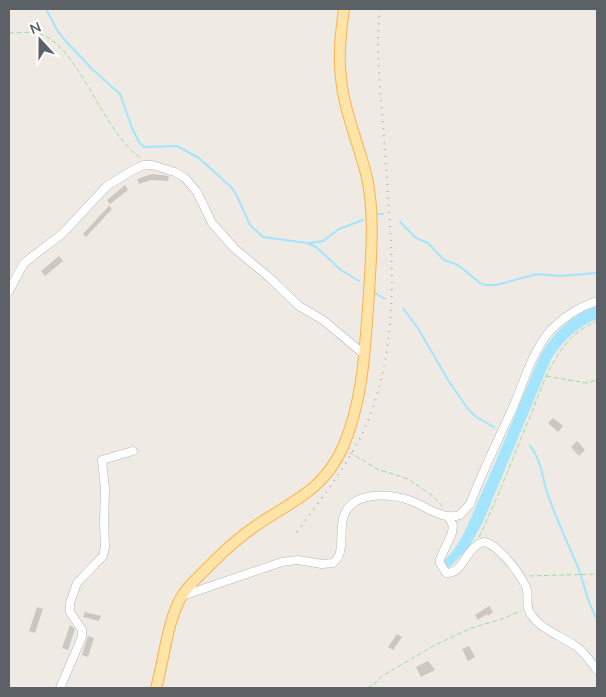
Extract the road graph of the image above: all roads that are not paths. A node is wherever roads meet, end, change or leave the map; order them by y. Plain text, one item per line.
1 (344, 9) edge
2 (9, 291) edge
3 (597, 301) edge
4 (365, 356) junction
5 (133, 451) dead end
6 (448, 517) junction
7 (182, 596) junction
8 (597, 670) edge
9 (60, 688) edge
10 (156, 688) edge

1 - 4 main road
2 - 4 street
3 - 6 street
4 - 7 main road
5 - 9 street
6 - 7 street
6 - 8 street
7 - 10 main road

